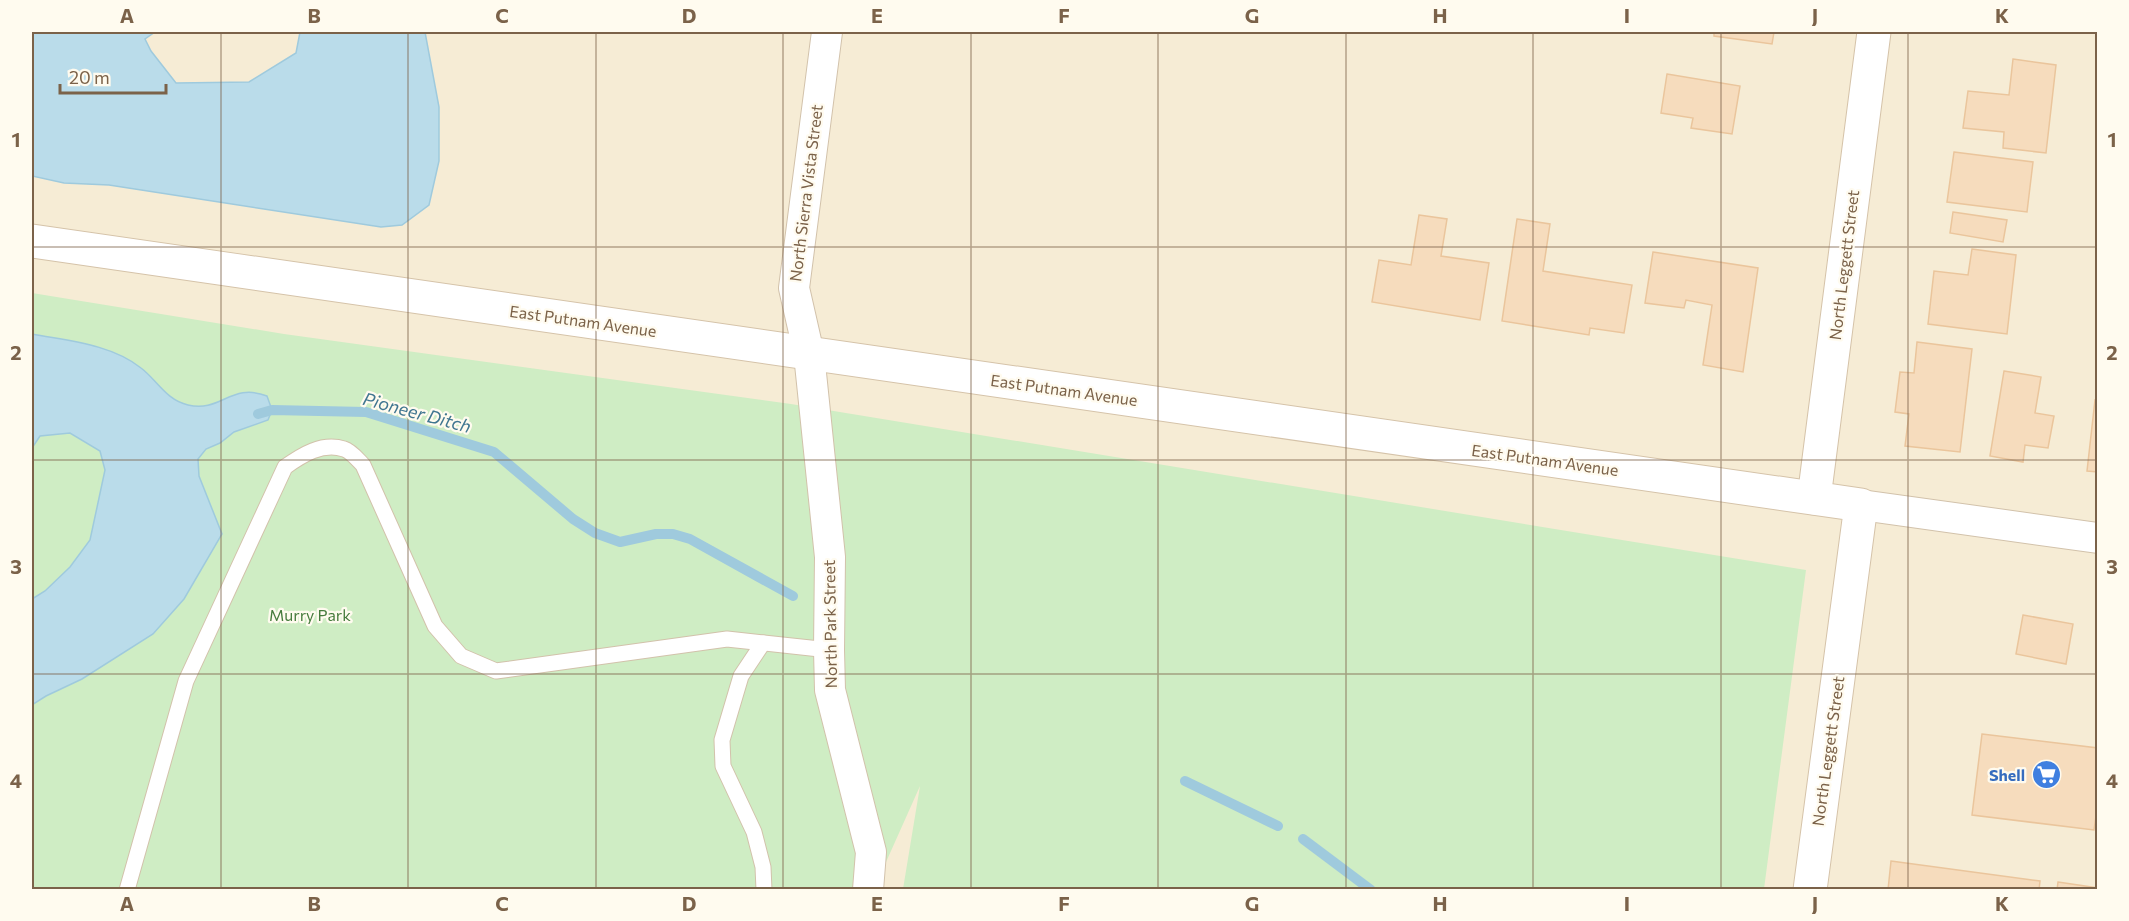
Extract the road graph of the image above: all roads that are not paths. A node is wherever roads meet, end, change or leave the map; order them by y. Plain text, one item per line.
1 (826, 32) edge
2 (1874, 32) edge
3 (32, 241) edge
4 (809, 354) junction
5 (1814, 498) junction
6 (1861, 505) junction
7 (2097, 538) edge
8 (763, 643) junction
9 (829, 650) junction
10 (127, 890) edge
11 (764, 890) edge
12 (868, 890) edge
13 (1810, 890) edge

1 - 4 street, North Sierra Vista Street
2 - 5 street, North Leggett Street
3 - 4 street, East Putnam Avenue
4 - 5 street, East Putnam Avenue
4 - 9 street, North Park Street
5 - 6 street, East Putnam Avenue
6 - 7 street, East Putnam Avenue
6 - 13 street, North Leggett Street
8 - 9 lane
8 - 10 lane
8 - 11 lane
9 - 12 street, North Park Street

